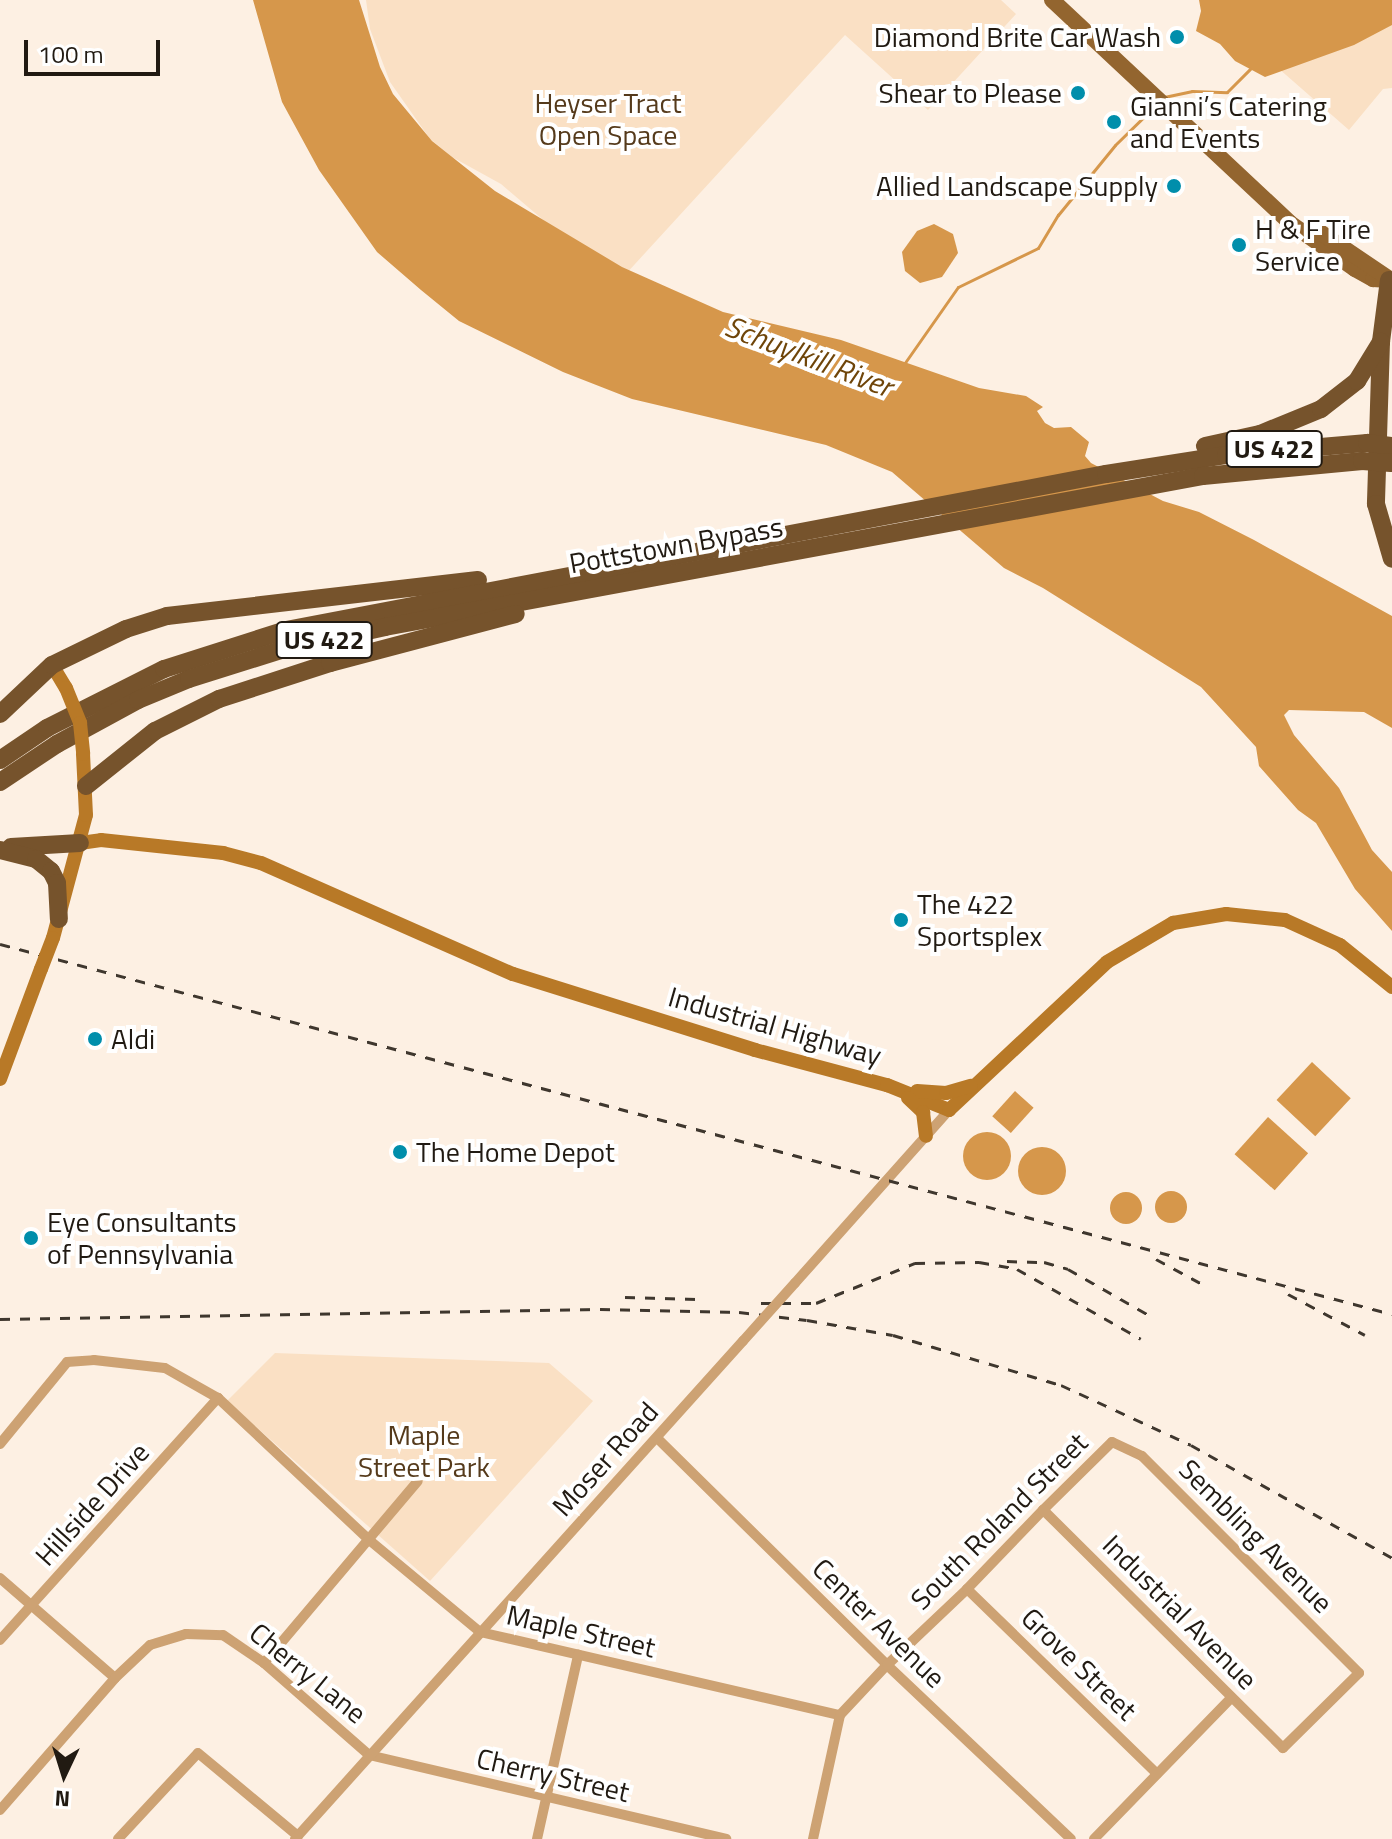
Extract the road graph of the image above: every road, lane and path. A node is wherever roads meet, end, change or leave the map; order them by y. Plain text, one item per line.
1 (1052, 0) edge
2 (1390, 280) edge
3 (1392, 309) edge
4 (1387, 347) edge
5 (1392, 446) edge
6 (1365, 452) junction
7 (1176, 457) junction
8 (1392, 464) edge
9 (1392, 537) edge
10 (1392, 559) edge
11 (577, 573) junction
12 (675, 573) junction
13 (52, 665) junction
14 (0, 714) edge
15 (0, 760) edge
16 (0, 782) edge
17 (86, 786) junction
18 (80, 843) junction
19 (0, 850) edge
20 (59, 919) junction
21 (1392, 987) edge
22 (0, 1079) edge
23 (975, 1084) junction
24 (887, 1085) junction
25 (949, 1110) junction
26 (926, 1136) junction
27 (218, 1398) junction
28 (657, 1438) junction
29 (1112, 1442) joint
30 (0, 1444) edge
31 (418, 1481) dead end
32 (1043, 1510) junction
33 (368, 1539) junction
34 (0, 1578) edge
35 (967, 1589) junction
36 (33, 1606) junction
37 (480, 1632) junction
38 (0, 1640) edge
39 (578, 1655) junction
40 (264, 1663) junction
41 (887, 1665) junction
42 (115, 1678) junction
43 (1231, 1698) junction
44 (840, 1715) junction
45 (1283, 1748) joint
46 (369, 1755) junction
47 (1157, 1774) junction
48 (547, 1799) junction
49 (0, 1810) edge
50 (297, 1837) edge
51 (118, 1839) edge
52 (537, 1839) edge
53 (726, 1839) edge
54 (813, 1839) edge
55 (1071, 1839) edge
56 (1094, 1839) edge

1 - 2 main road
2 - 3 highway
2 - 4 highway
4 - 7 highway
4 - 9 highway
4 - 10 highway
5 - 6 highway, Pottstown Bypass / US 422, bridge
6 - 7 highway, Pottstown Bypass / US 422
6 - 8 highway, Pottstown Bypass / US 422, bridge
6 - 12 highway, Pottstown Bypass / US 422
7 - 11 highway, Pottstown Bypass / US 422
11 - 13 highway
11 - 15 highway, Pottstown Bypass / US 422
12 - 16 highway, Pottstown Bypass / US 422
12 - 17 highway
13 - 14 highway
13 - 17 street, bridge
17 - 18 street
18 - 19 highway
18 - 20 street
18 - 24 street, Industrial Highway
19 - 20 highway
20 - 22 street, bridge
21 - 23 street
23 - 24 street
23 - 25 street
24 - 25 street, Industrial Highway
24 - 26 street
25 - 26 street, Moser Road
26 - 28 street, Moser Road, bridge
27 - 30 street, Maple Street
27 - 33 street, Maple Street
27 - 36 street, Hillside Drive
28 - 37 street, Moser Road
28 - 41 street, Center Avenue
29 - 32 street, South Roland Street
29 - 45 street, Sembling Avenue
31 - 33 street
32 - 35 street, South Roland Street
32 - 43 street, Industrial Avenue
33 - 37 street, Maple Street
33 - 40 street
34 - 36 street
35 - 41 street, South Roland Street
35 - 47 street, Grove Street
36 - 38 street, Hillside Drive
36 - 42 street
37 - 39 street, Maple Street
37 - 46 street, Moser Road
39 - 44 street, Maple Street
39 - 48 street
40 - 42 street, Cherry Lane
40 - 46 street, Cherry Lane
41 - 44 street, South Roland Street
41 - 55 street, Center Avenue
42 - 49 street, Cherry Lane
43 - 45 street, Industrial Avenue
43 - 47 street
44 - 54 street
46 - 48 street, Cherry Street
46 - 50 street, Moser Road
47 - 56 street
48 - 52 street
48 - 53 street, Cherry Street
50 - 51 street

